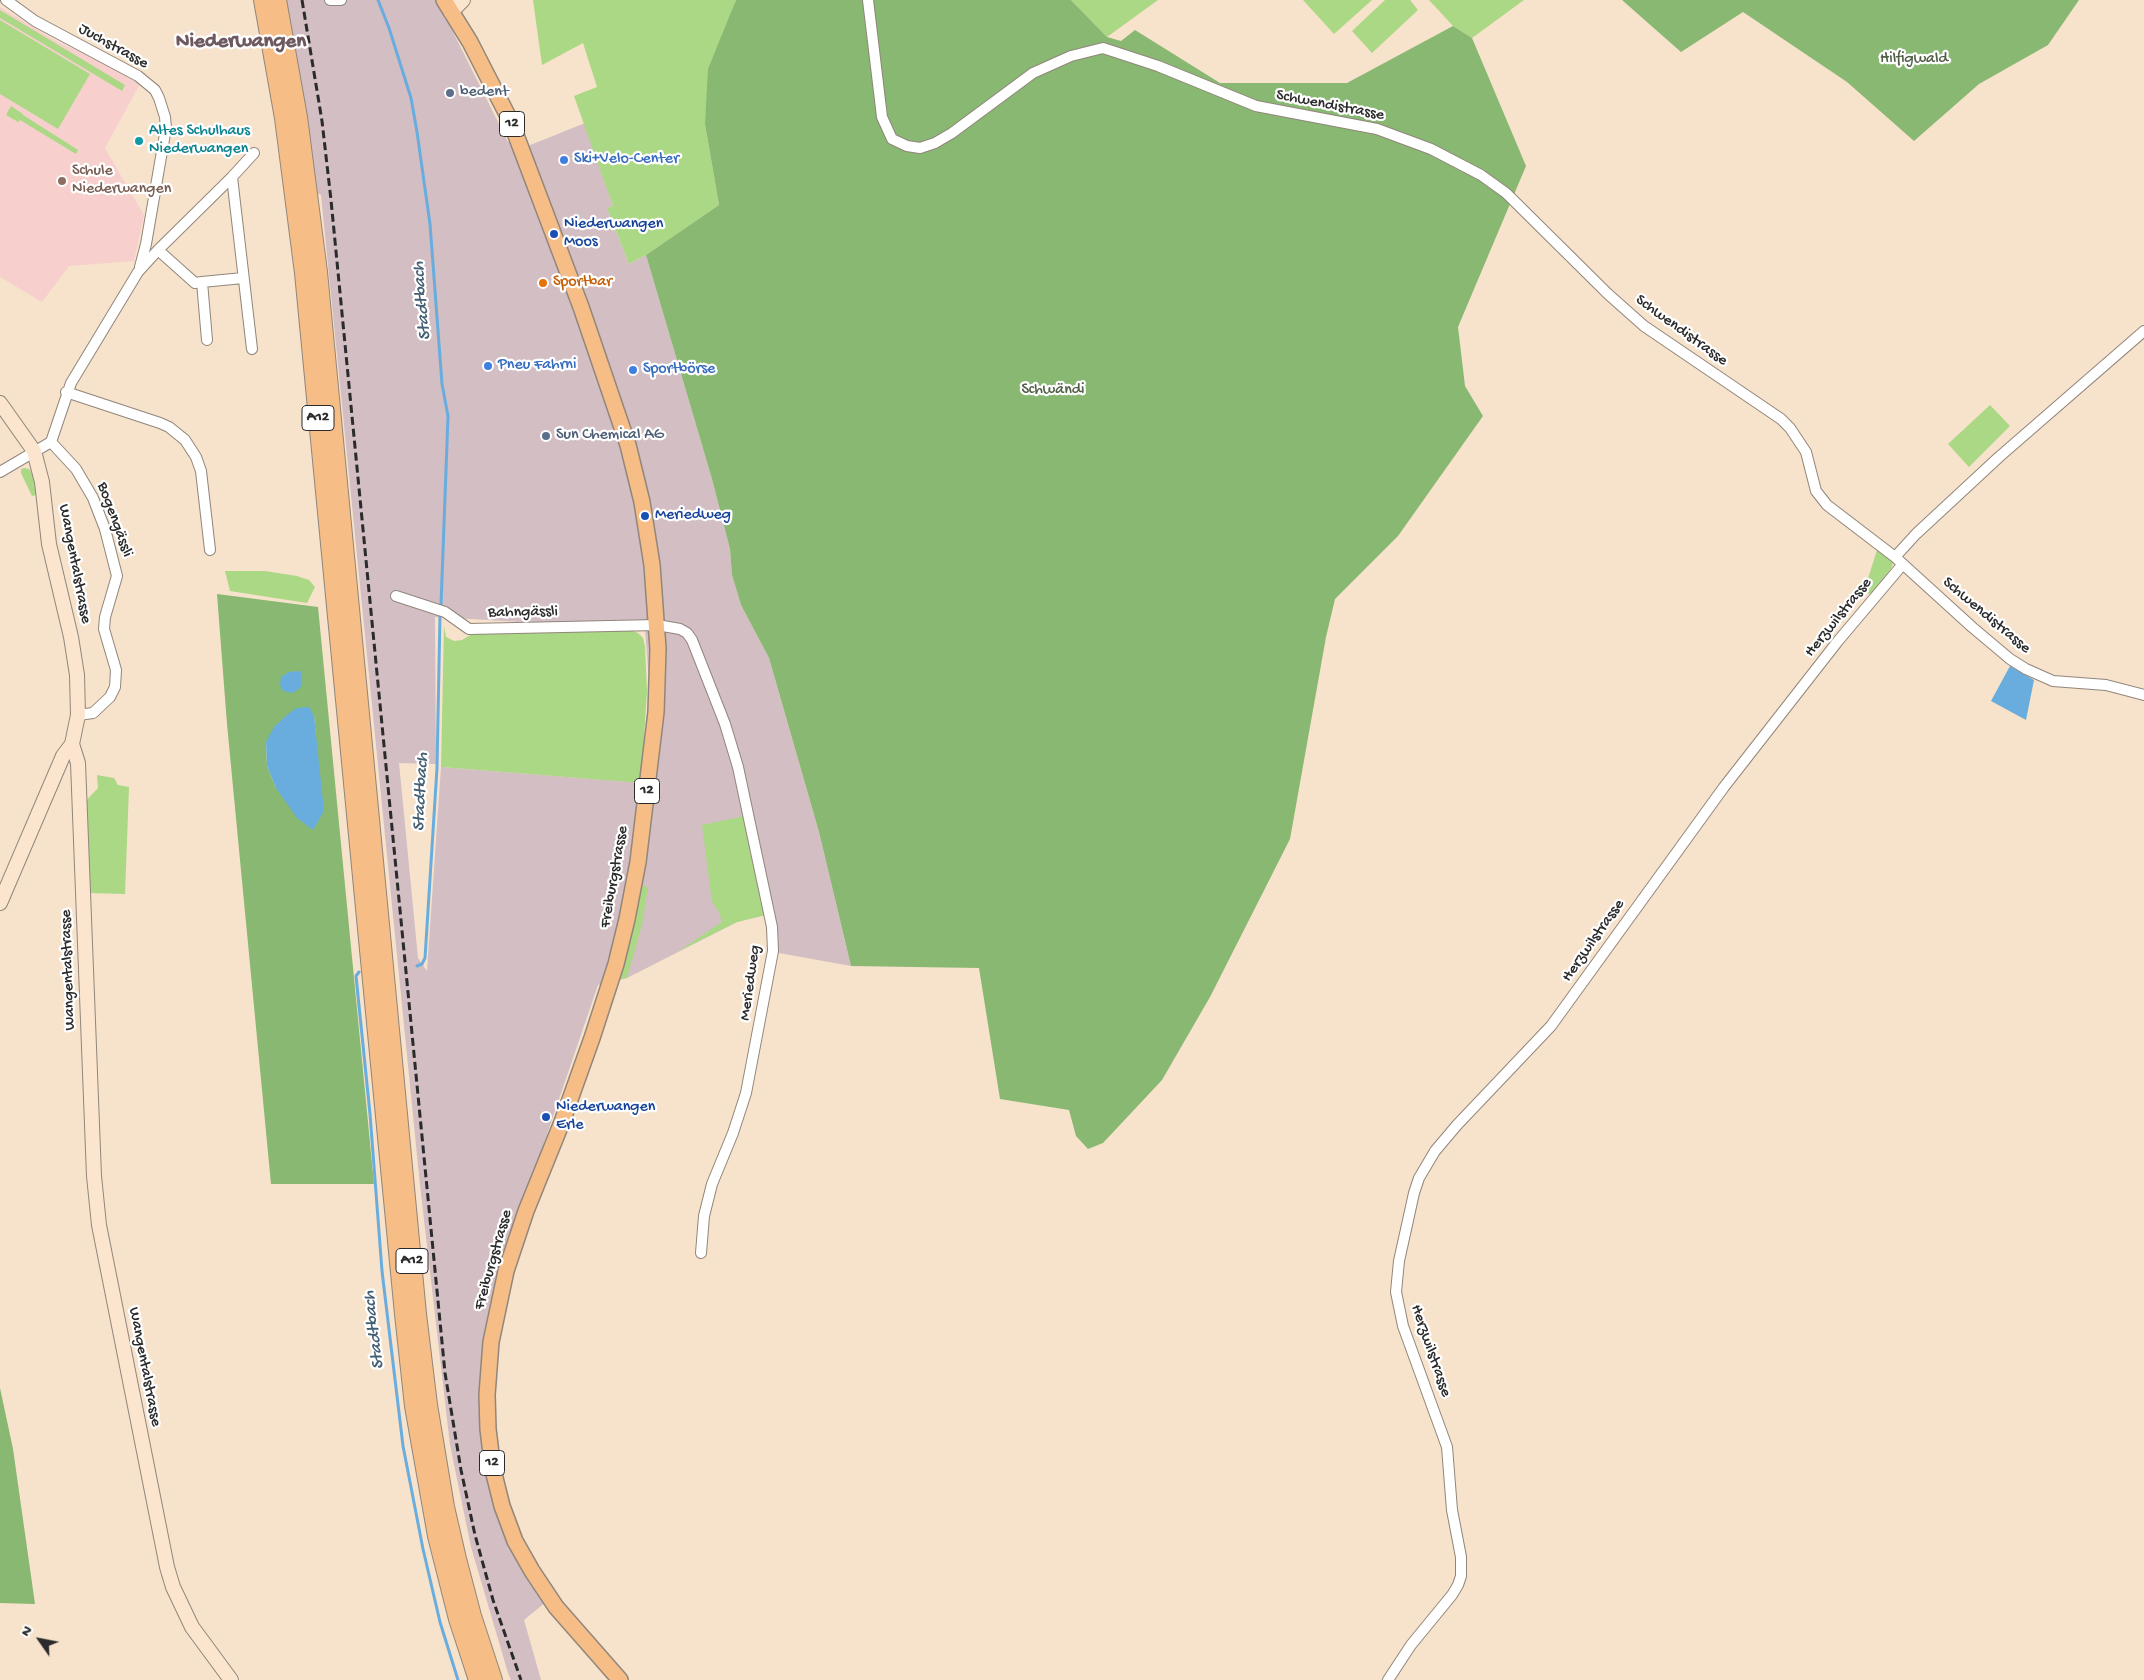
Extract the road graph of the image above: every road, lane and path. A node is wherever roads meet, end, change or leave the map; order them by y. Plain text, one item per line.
1 (6, 0) edge
2 (263, 0) edge
3 (277, 0) edge
4 (330, 0) edge
5 (341, 0) edge
6 (463, 0) edge
7 (868, 0) edge
8 (447, 6) edge
9 (254, 153) dead end
10 (232, 177) junction
11 (158, 250) junction
12 (138, 272) junction
13 (243, 278) junction
14 (202, 282) junction
15 (2144, 331) edge
16 (207, 340) dead end
17 (252, 349) dead end
18 (66, 392) junction
19 (0, 403) edge
20 (51, 442) junction
21 (34, 451) junction
22 (0, 472) edge
23 (210, 550) dead end
24 (1899, 560) junction
25 (396, 596) dead end
26 (657, 625) junction
27 (2144, 695) edge
28 (78, 715) junction
29 (72, 744) junction
30 (0, 903) edge
31 (701, 1253) dead end
32 (231, 1680) edge
33 (478, 1680) edge
34 (493, 1680) edge
35 (620, 1680) edge
36 (1388, 1680) edge

1 - 12 street, Juchstrasse
2 - 33 highway, A12
3 - 34 highway, A12
4 - 5 street
6 - 8 street
7 - 24 street, Schwendistrasse
8 - 26 main road, Freiburgstrasse / 12
9 - 10 street
10 - 11 street
10 - 13 street
11 - 12 street
11 - 14 street
12 - 18 street
13 - 14 street
13 - 17 street
14 - 16 street
15 - 24 street, Herzwilstrasse
18 - 20 street
18 - 23 street
19 - 21 street
20 - 21 street
20 - 28 street, Bogengässli
21 - 22 street
21 - 28 street, Wangentalstrasse
24 - 27 street, Schwendistrasse
24 - 36 street, Herzwilstrasse
25 - 26 street, Bahngässli
26 - 31 street, Meriedweg
26 - 35 main road, Freiburgstrasse / 12
28 - 29 street, Wangentalstrasse
29 - 30 street
29 - 32 street, Wangentalstrasse

